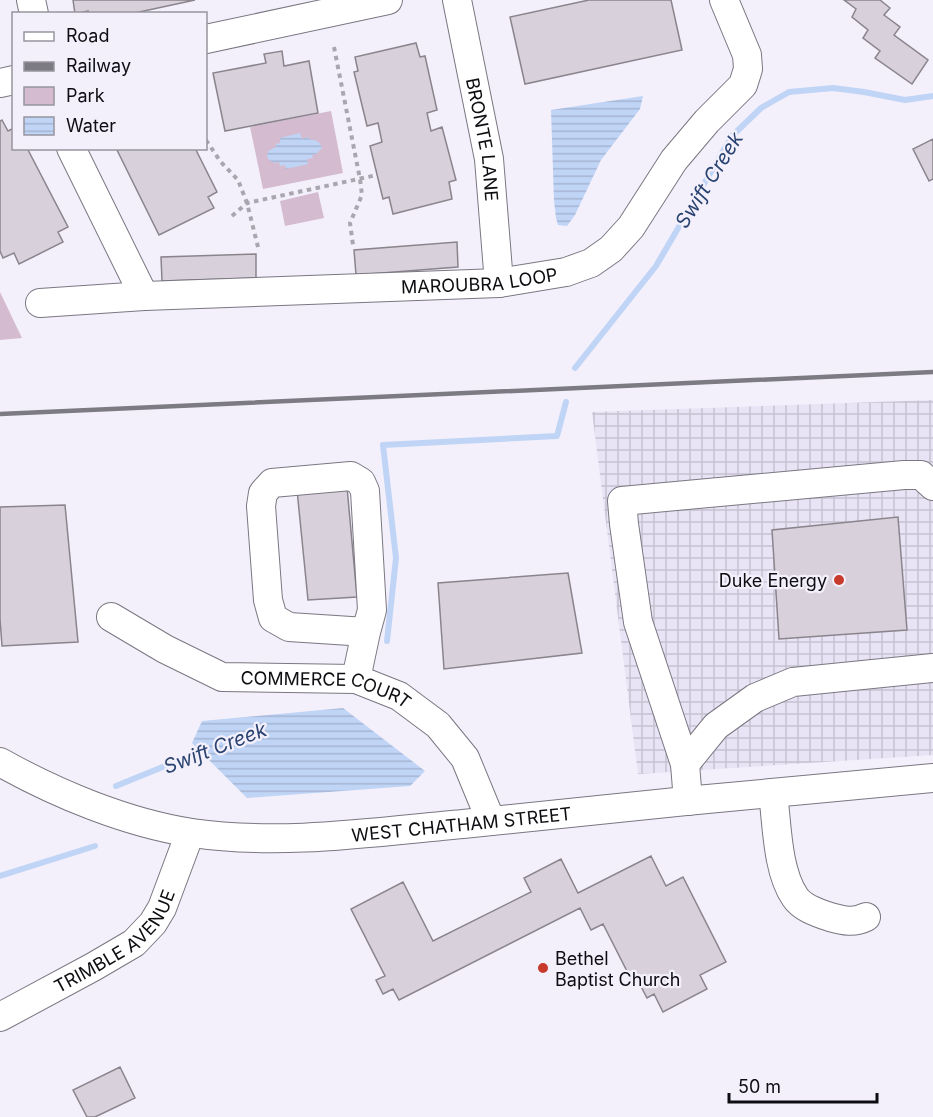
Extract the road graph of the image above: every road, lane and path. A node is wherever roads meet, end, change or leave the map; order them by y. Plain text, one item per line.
1 (388, 0) edge
2 (457, 0) edge
3 (724, 0) edge
4 (269, 13) edge
5 (207, 39) edge
6 (334, 47) dead end
7 (207, 142) edge
8 (72, 150) edge
9 (377, 175) dead end
10 (360, 179) junction
11 (247, 203) junction
12 (232, 216) dead end
13 (353, 246) dead end
14 (259, 251) dead end
15 (499, 283) junction
16 (144, 296) junction
17 (40, 303) dead end
18 (933, 486) edge
19 (111, 617) dead end
20 (366, 632) junction
21 (933, 668) edge
22 (356, 679) junction
23 (0, 762) edge
24 (685, 764) junction
25 (933, 778) edge
26 (773, 793) junction
27 (688, 801) junction
28 (491, 821) junction
29 (190, 833) junction
30 (866, 917) dead end
31 (0, 1017) edge

1 - 4 street
2 - 15 street, BRONTE LANE
3 - 15 street, MAROUBRA LOOP
4 - 5 street
6 - 10 path
7 - 11 path
8 - 16 street
9 - 10 path
10 - 11 path
10 - 13 path
11 - 12 path
11 - 14 path
15 - 16 street, MAROUBRA LOOP
16 - 17 street, MAROUBRA LOOP
18 - 24 street
19 - 22 street, COMMERCE COURT
20 - 20 street
20 - 22 street
21 - 24 street
22 - 28 street, COMMERCE COURT
23 - 29 street, WEST CHATHAM STREET
24 - 27 street
25 - 26 street, WEST CHATHAM STREET
26 - 27 street, WEST CHATHAM STREET
26 - 30 street
27 - 28 street, WEST CHATHAM STREET
28 - 29 street, WEST CHATHAM STREET
29 - 31 street, TRIMBLE AVENUE

